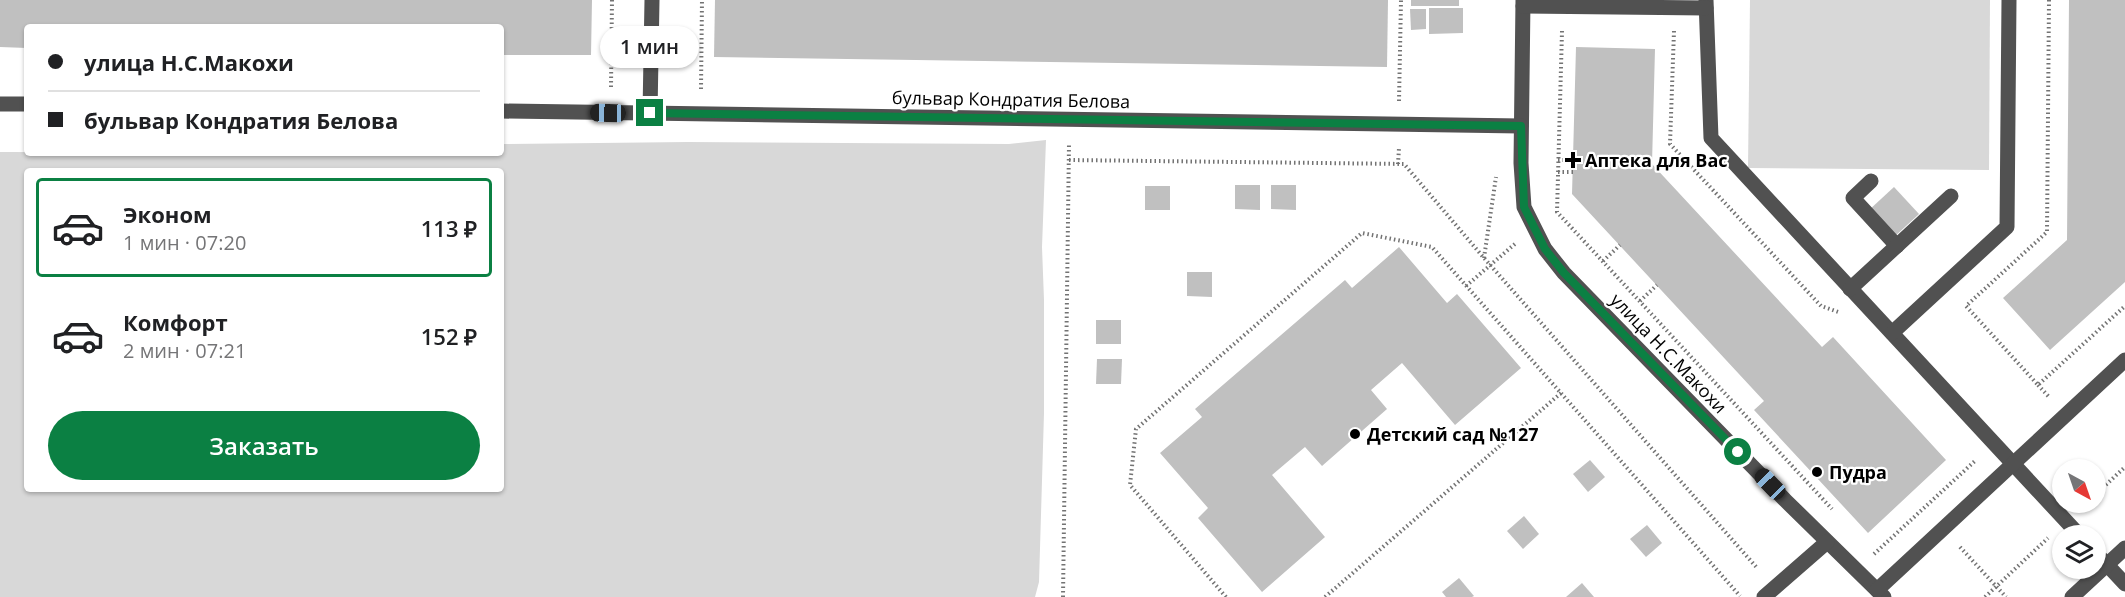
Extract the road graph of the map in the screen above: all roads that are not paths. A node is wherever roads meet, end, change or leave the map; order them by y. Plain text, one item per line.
1 (652, 0) edge
2 (2009, 0) edge
3 (1523, 3) edge
4 (1706, 4) edge
5 (0, 104) edge
6 (24, 104) edge
7 (504, 111) edge
8 (650, 113) junction
9 (1521, 126) junction
10 (1871, 181) dead end
11 (1951, 196) dead end
12 (1897, 246) junction
13 (1850, 289) junction
14 (1892, 333) junction
15 (2125, 360) edge
16 (2013, 464) junction
17 (2070, 525) edge
18 (1827, 542) junction
19 (2125, 548) edge
20 (2107, 565) junction
21 (2125, 584) edge
22 (1769, 592) edge
23 (1881, 594) edge
24 (2072, 597) edge

1 - 8 street
2 - 14 street
3 - 4 street
3 - 9 street, улица Н.С.Макохи
4 - 13 street
5 - 6 street
7 - 8 street, бульвар Кондратия Белова
8 - 9 street, бульвар Кондратия Белова
9 - 18 street, улица Н.С.Макохи
10 - 12 street
11 - 12 street
12 - 13 street
13 - 14 street
14 - 16 street
15 - 16 street
16 - 17 street
16 - 23 street
18 - 22 street
18 - 23 street, улица Н.С.Макохи
19 - 20 street
20 - 21 street
20 - 24 street

